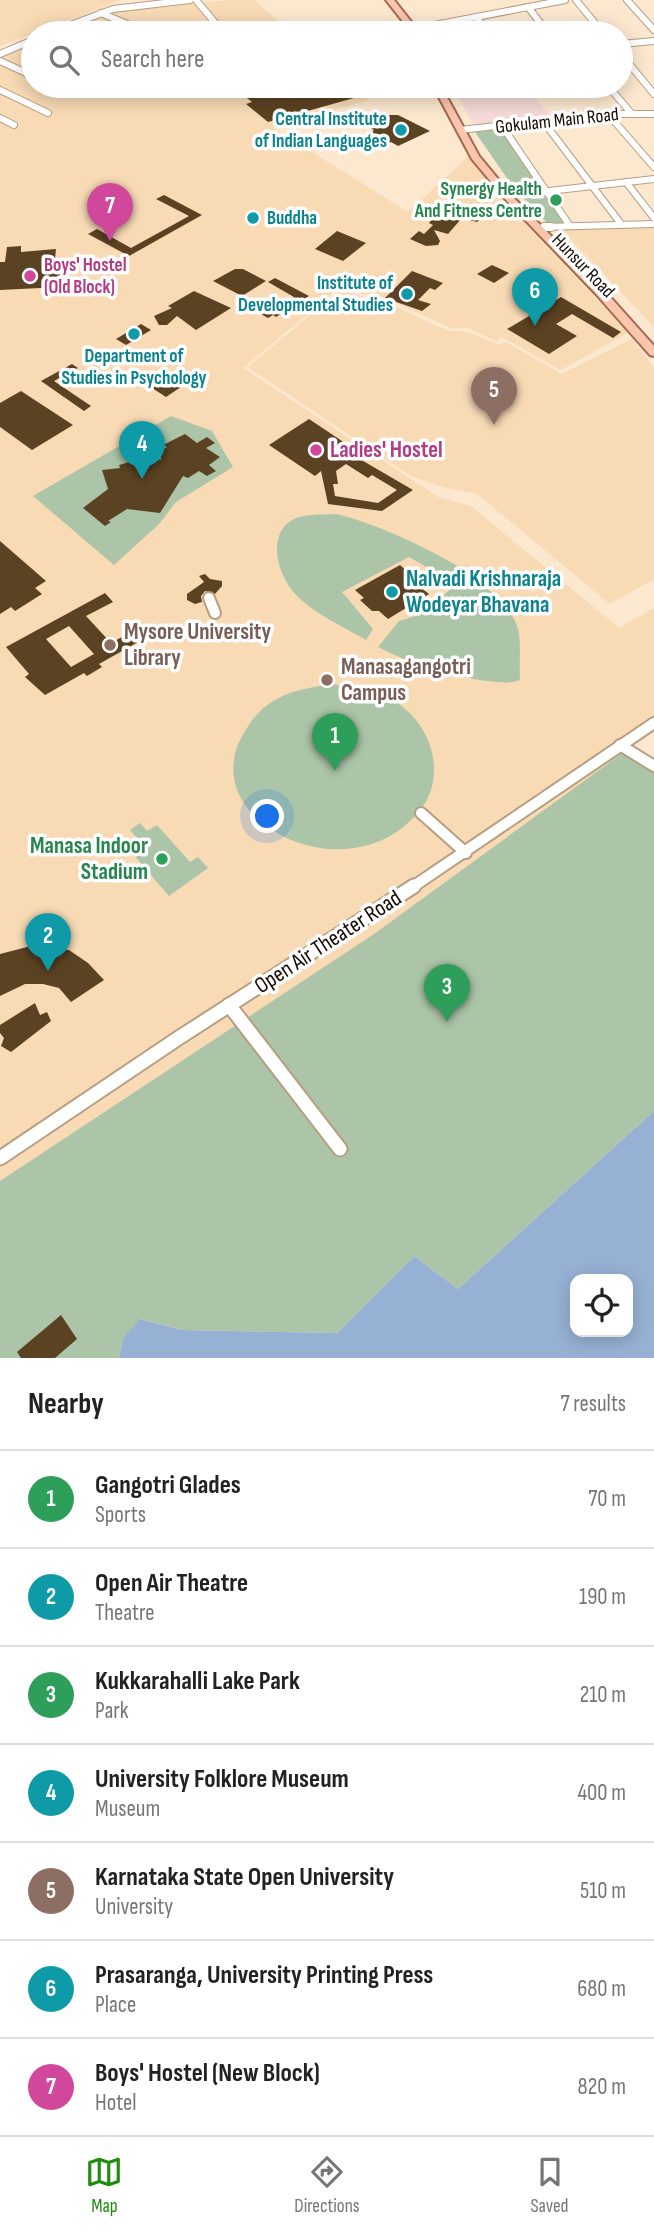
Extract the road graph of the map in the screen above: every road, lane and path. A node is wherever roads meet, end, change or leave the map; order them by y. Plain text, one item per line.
1 (190, 0) edge
2 (196, 0) edge
3 (388, 0) edge
4 (561, 0) edge
5 (576, 0) edge
6 (627, 0) edge
7 (528, 7) junction
8 (101, 13) junction
9 (477, 18) junction
10 (82, 21) edge
11 (119, 21) edge
12 (214, 21) edge
13 (404, 21) edge
14 (460, 21) edge
15 (479, 21) edge
16 (539, 21) edge
17 (593, 21) edge
18 (654, 30) edge
19 (654, 41) edge
20 (633, 43) edge
21 (21, 46) edge
22 (0, 54) edge
23 (0, 61) edge
24 (21, 71) edge
25 (633, 72) edge
26 (0, 90) edge
27 (654, 94) edge
28 (446, 98) edge
29 (618, 98) edge
30 (48, 113) dead end
31 (608, 114) junction
32 (632, 114) junction
33 (654, 114) edge
34 (0, 118) edge
35 (543, 121) junction
36 (14, 125) dead end
37 (502, 126) junction
38 (462, 130) junction
39 (654, 167) edge
40 (654, 179) edge
41 (626, 183) junction
42 (593, 186) junction
43 (546, 191) junction
44 (514, 195) junction
45 (654, 221) edge
46 (621, 224) junction
47 (570, 226) junction
48 (544, 227) junction
49 (652, 344) edge
50 (209, 598) dead end
51 (215, 613) dead end
52 (654, 723) edge
53 (620, 745) junction
54 (654, 766) edge
55 (421, 813) dead end
56 (466, 853) junction
57 (229, 1005) junction
58 (340, 1149) dead end
59 (0, 1158) edge

1 - 8 street
2 - 12 street
3 - 13 main road
4 - 7 street
5 - 17 street
6 - 18 street
7 - 9 street
7 - 16 street
8 - 10 street
8 - 11 street
9 - 14 street
9 - 15 street
19 - 20 street
21 - 22 street
23 - 24 street
25 - 27 street
26 - 30 street
28 - 38 main road
29 - 32 street
31 - 32 street, Gokulam Main Road
31 - 35 street, Gokulam Main Road
31 - 39 street
32 - 33 street, Gokulam Main Road
34 - 36 street
35 - 37 street, Gokulam Main Road
35 - 42 street
37 - 38 street, Gokulam Main Road
37 - 43 street
38 - 44 main road, Hunsur Road
38 - 49 main road
40 - 41 street
41 - 42 street
41 - 45 street
42 - 43 street
42 - 46 street
43 - 44 street
43 - 47 street
44 - 48 main road, Hunsur Road
45 - 46 street
46 - 47 street
47 - 48 street
48 - 49 main road, Hunsur Road
50 - 51 street
52 - 53 street, Open Air Theater Road
53 - 54 street
53 - 56 street, Open Air Theater Road
55 - 56 street
56 - 57 street, Open Air Theater Road
57 - 58 street
57 - 59 street, Open Air Theater Road

